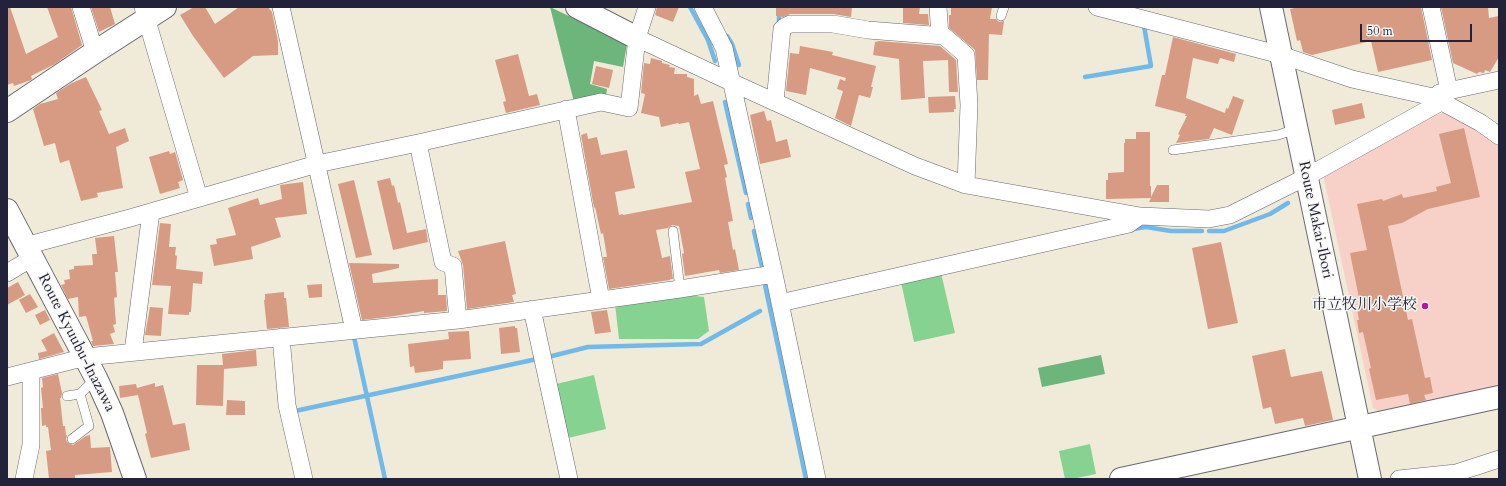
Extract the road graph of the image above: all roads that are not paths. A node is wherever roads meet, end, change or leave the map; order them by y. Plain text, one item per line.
1 (81, 7) edge
2 (165, 7) edge
3 (281, 7) edge
4 (577, 7) edge
5 (647, 7) edge
6 (703, 7) edge
7 (938, 7) edge
8 (1004, 7) edge
9 (1097, 7) edge
10 (1271, 7) edge
11 (1431, 7) edge
12 (145, 13) edge
13 (1001, 16) dead end
14 (940, 36) junction
15 (637, 38) junction
16 (95, 52) junction
17 (1281, 55) junction
18 (1499, 80) edge
19 (731, 82) junction
20 (1439, 96) junction
21 (775, 102) junction
22 (566, 109) junction
23 (7, 111) edge
24 (1296, 129) junction
25 (1499, 136) edge
26 (418, 143) junction
27 (1173, 150) dead end
28 (316, 164) junction
29 (1306, 177) junction
30 (966, 185) junction
31 (199, 198) junction
32 (7, 210) edge
33 (151, 212) junction
34 (1140, 216) junction
35 (673, 231) dead end
36 (29, 252) junction
37 (7, 273) edge
38 (774, 274) junction
39 (680, 289) junction
40 (601, 300) junction
41 (780, 303) junction
42 (532, 309) junction
43 (458, 320) junction
44 (354, 330) junction
45 (281, 338) junction
46 (133, 352) junction
47 (86, 357) junction
48 (31, 371) junction
49 (7, 377) edge
50 (96, 378) junction
51 (80, 394) junction
52 (67, 396) dead end
53 (1499, 397) edge
54 (1358, 426) junction
55 (72, 439) dead end
56 (1499, 459) edge
57 (24, 479) edge
58 (134, 479) edge
59 (304, 479) edge
60 (569, 479) edge
61 (817, 479) edge
62 (1121, 479) edge
63 (1370, 479) edge
64 (1399, 479) edge

1 - 16 street
2 - 12 main road
3 - 28 street
4 - 15 main road
5 - 15 street
6 - 19 street
7 - 14 street
8 - 13 lane
9 - 17 street
10 - 17 main road, Route Makai-Ibori
11 - 20 street
12 - 16 main road
12 - 31 street
14 - 21 street
14 - 30 street
15 - 19 street
15 - 22 street
16 - 23 main road
17 - 20 street
17 - 24 main road, Route Makai-Ibori
18 - 20 street
19 - 21 street
19 - 38 street
20 - 25 street
20 - 29 street
21 - 30 street
22 - 26 street
22 - 40 street
24 - 27 lane
24 - 29 main road, Route Makai-Ibori
26 - 28 street
26 - 43 street
28 - 31 street
28 - 44 street
29 - 34 street
29 - 54 main road, Route Makai-Ibori
30 - 34 street
31 - 33 street
32 - 36 main road, Route Kyuubu-Inazawa
33 - 36 street
33 - 46 street
34 - 41 street
35 - 39 lane
36 - 37 street
36 - 47 main road, Route Kyuubu-Inazawa
38 - 39 street
38 - 41 street
39 - 40 street
40 - 42 street
41 - 61 street
42 - 43 street
42 - 60 street
43 - 44 street
44 - 45 street
45 - 46 street
45 - 59 street
46 - 47 street
47 - 48 street
47 - 50 main road, Route Kyuubu-Inazawa
48 - 49 street
48 - 57 street
50 - 51 lane
50 - 58 main road, Route Kyuubu-Inazawa
51 - 52 lane
51 - 55 lane
53 - 54 main road
54 - 62 main road
54 - 63 main road, Route Makai-Ibori
56 - 64 street

